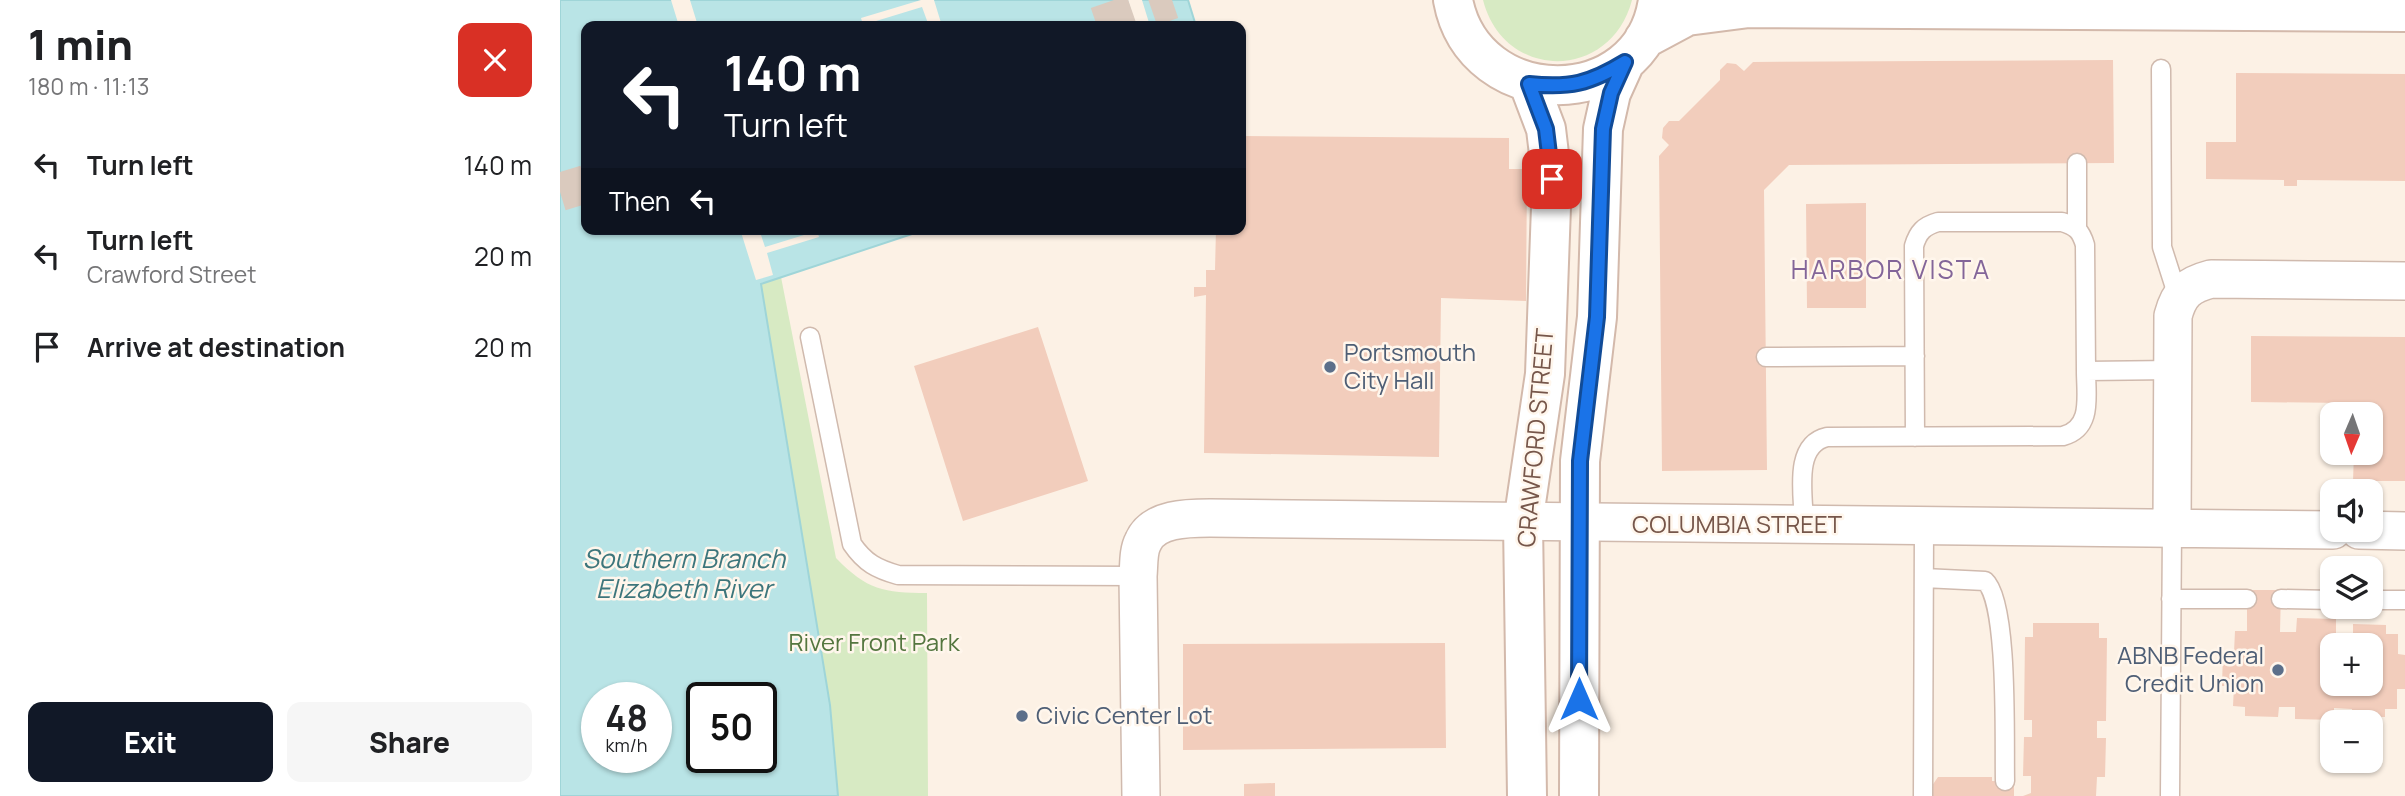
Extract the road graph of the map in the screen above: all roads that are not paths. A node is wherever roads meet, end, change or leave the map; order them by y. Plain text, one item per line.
1 (1453, 0) edge
2 (1658, 0) edge
3 (2159, 6) edge
4 (2201, 6) edge
5 (2405, 12) edge
6 (1634, 50) junction
7 (2161, 69) dead end
8 (1529, 84) junction
9 (2077, 163) dead end
10 (2077, 228) junction
11 (2405, 281) edge
12 (2178, 297) junction
13 (810, 337) dead end
14 (1915, 356) junction
15 (1766, 357) dead end
16 (2173, 370) junction
17 (2086, 371) junction
18 (1915, 436) junction
19 (1523, 523) junction
20 (1579, 524) junction
21 (1804, 526) junction
22 (1924, 527) junction
23 (2172, 529) junction
24 (2320, 530) edge
25 (2383, 531) edge
26 (2405, 531) edge
27 (1138, 576) junction
28 (1924, 578) junction
29 (2171, 598) junction
30 (2247, 599) dead end
31 (2281, 599) dead end
32 (2320, 600) edge
33 (2383, 600) edge
34 (2405, 600) edge
35 (2005, 781) dead end
36 (1141, 796) edge
37 (1527, 796) edge
38 (1579, 796) edge
39 (1923, 796) edge
40 (2170, 796) edge

1 - 8 main road
2 - 6 main road, CRAWFORD STREET
3 - 4 main road
3 - 6 main road
4 - 5 main road
6 - 8 main road
6 - 20 main road, CRAWFORD STREET
7 - 12 lane
8 - 19 main road, CRAWFORD STREET
9 - 10 lane
10 - 14 lane
10 - 17 lane
11 - 12 street
12 - 16 street
13 - 27 lane
14 - 15 lane
14 - 18 lane
16 - 17 lane
16 - 23 street
17 - 18 lane
18 - 21 lane
19 - 20 street, COLUMBIA STREET
19 - 27 street, COLUMBIA STREET
19 - 37 main road, CRAWFORD STREET
20 - 21 street, COLUMBIA STREET
20 - 38 main road, CRAWFORD STREET
21 - 22 street, COLUMBIA STREET
22 - 23 street, COLUMBIA STREET
22 - 28 lane
23 - 24 street, COLUMBIA STREET
23 - 29 lane
25 - 26 street
27 - 36 street
28 - 35 lane
28 - 39 lane
29 - 30 lane
29 - 40 lane
31 - 32 lane
33 - 34 lane

